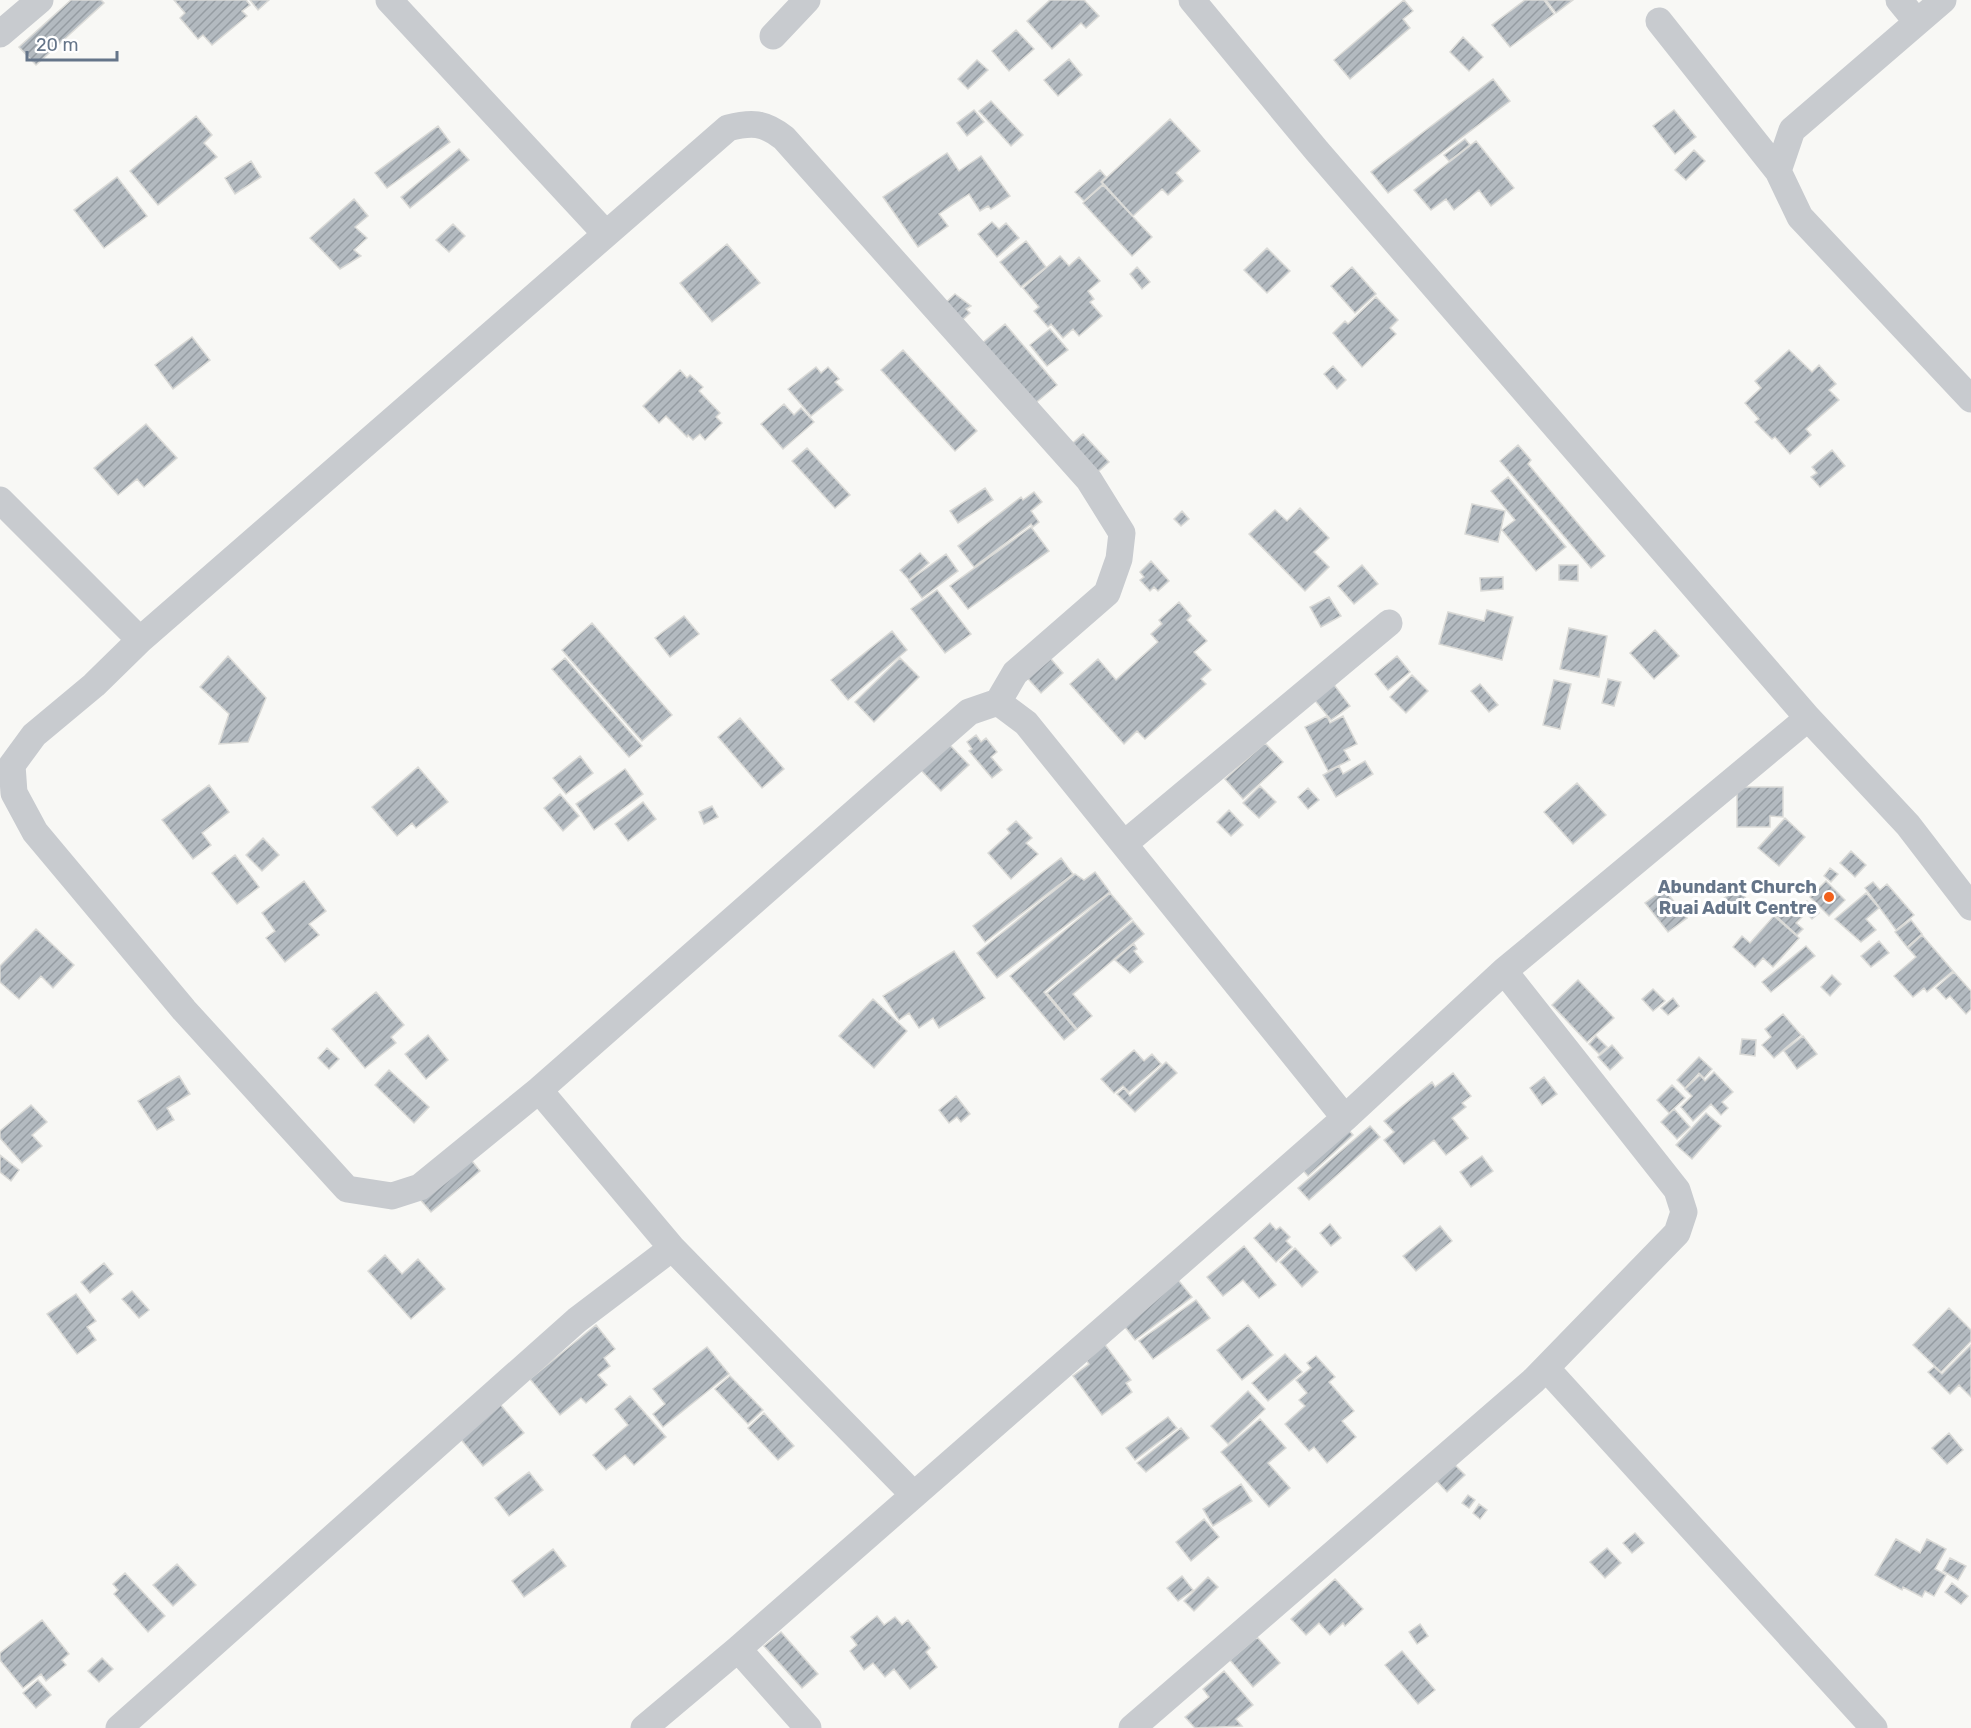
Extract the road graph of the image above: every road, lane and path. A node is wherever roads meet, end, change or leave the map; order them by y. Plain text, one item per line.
1 (40, 0) edge
2 (390, 0) edge
3 (807, 0) edge
4 (1192, 0) edge
5 (1899, 0) edge
6 (1943, 0) edge
7 (1659, 21) dead end
8 (1917, 22) junction
9 (0, 34) edge
10 (773, 36) dead end
11 (1778, 171) junction
12 (606, 234) junction
13 (1971, 399) edge
14 (0, 500) edge
15 (1389, 623) dead end
16 (141, 640) junction
17 (998, 702) junction
18 (1808, 718) junction
19 (1124, 844) junction
20 (1971, 907) edge
21 (1504, 971) junction
22 (539, 1090) junction
23 (1345, 1118) junction
24 (672, 1248) junction
25 (1546, 1368) junction
26 (913, 1494) junction
27 (738, 1649) junction
28 (119, 1728) edge
29 (644, 1728) edge
30 (808, 1728) edge
31 (1132, 1728) edge
32 (1874, 1728) edge

1 - 9 street
2 - 12 street
3 - 10 street
4 - 18 street
5 - 8 street
6 - 8 street
7 - 11 street
8 - 11 street
11 - 13 street
12 - 16 street
12 - 17 street
14 - 16 street
15 - 19 street
16 - 22 street
17 - 19 street
17 - 22 street
18 - 20 street
18 - 21 street
19 - 23 street
21 - 23 street
21 - 25 street
22 - 24 street
23 - 26 street
24 - 26 street
24 - 28 street
25 - 31 street
25 - 32 street
26 - 27 street
27 - 29 street
27 - 30 street

